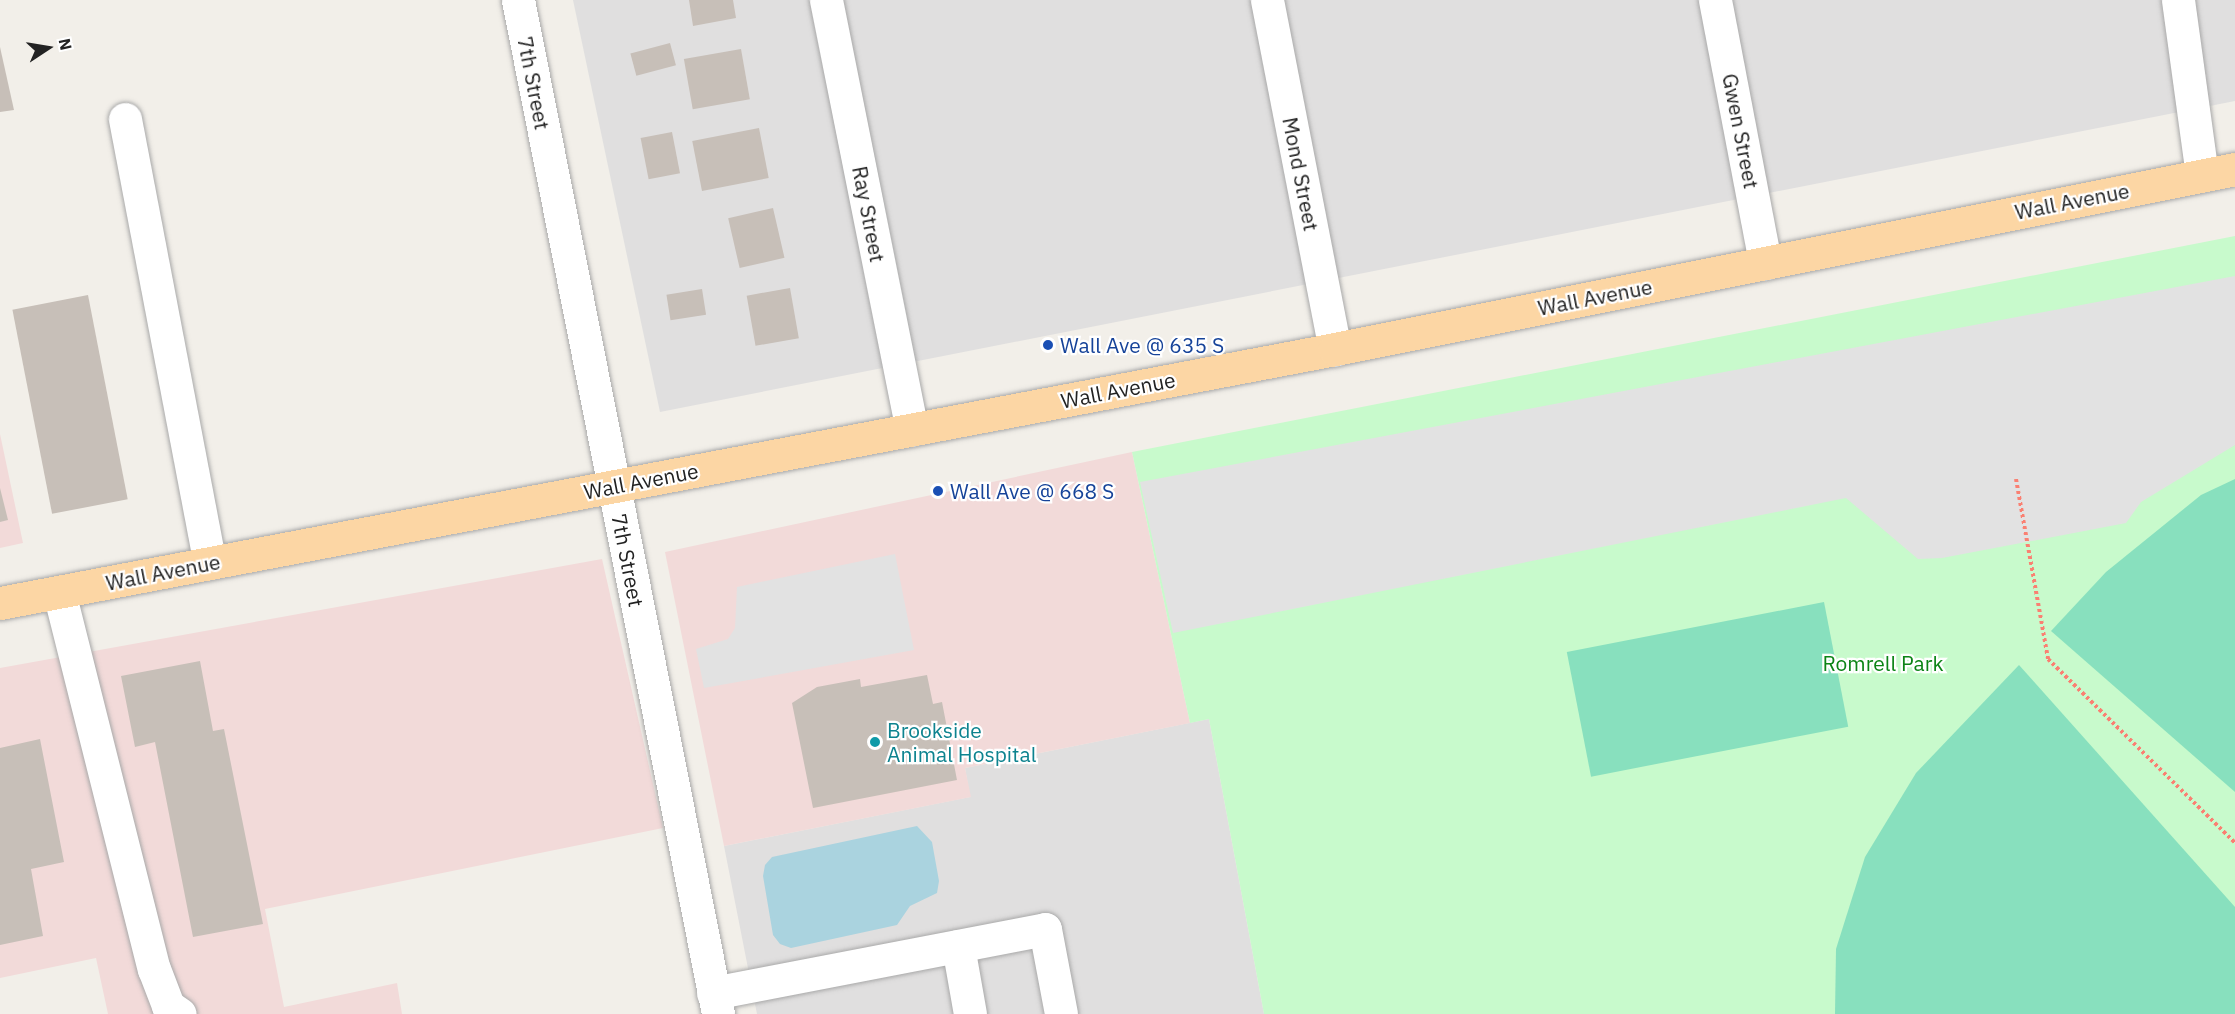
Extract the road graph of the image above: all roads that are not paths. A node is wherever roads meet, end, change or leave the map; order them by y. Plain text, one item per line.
1 (518, 0) edge
2 (826, 0) edge
3 (1267, 0) edge
4 (1715, 0) edge
5 (2178, 0) edge
6 (125, 119) dead end
7 (2235, 169) edge
8 (2202, 175) junction
9 (1765, 263) junction
10 (1335, 349) junction
11 (912, 429) junction
12 (613, 487) junction
13 (210, 563) junction
14 (59, 592) junction
15 (0, 603) edge
16 (958, 946) junction
17 (716, 1004) edge
18 (180, 1014) edge
19 (970, 1014) edge
20 (1061, 1014) edge

1 - 12 street, 7th Street
2 - 11 street, Ray Street
3 - 10 street, Mond Street
4 - 9 street, Gwen Street
5 - 8 street
6 - 13 street
7 - 8 main road, Wall Avenue
8 - 9 main road, Wall Avenue
9 - 10 main road, Wall Avenue
10 - 11 main road, Wall Avenue
11 - 12 main road, Wall Avenue
12 - 13 main road, Wall Avenue
12 - 17 street, 7th Street
13 - 14 main road, Wall Avenue
14 - 15 main road, Wall Avenue
14 - 18 street
16 - 17 street
16 - 19 street
16 - 20 street

